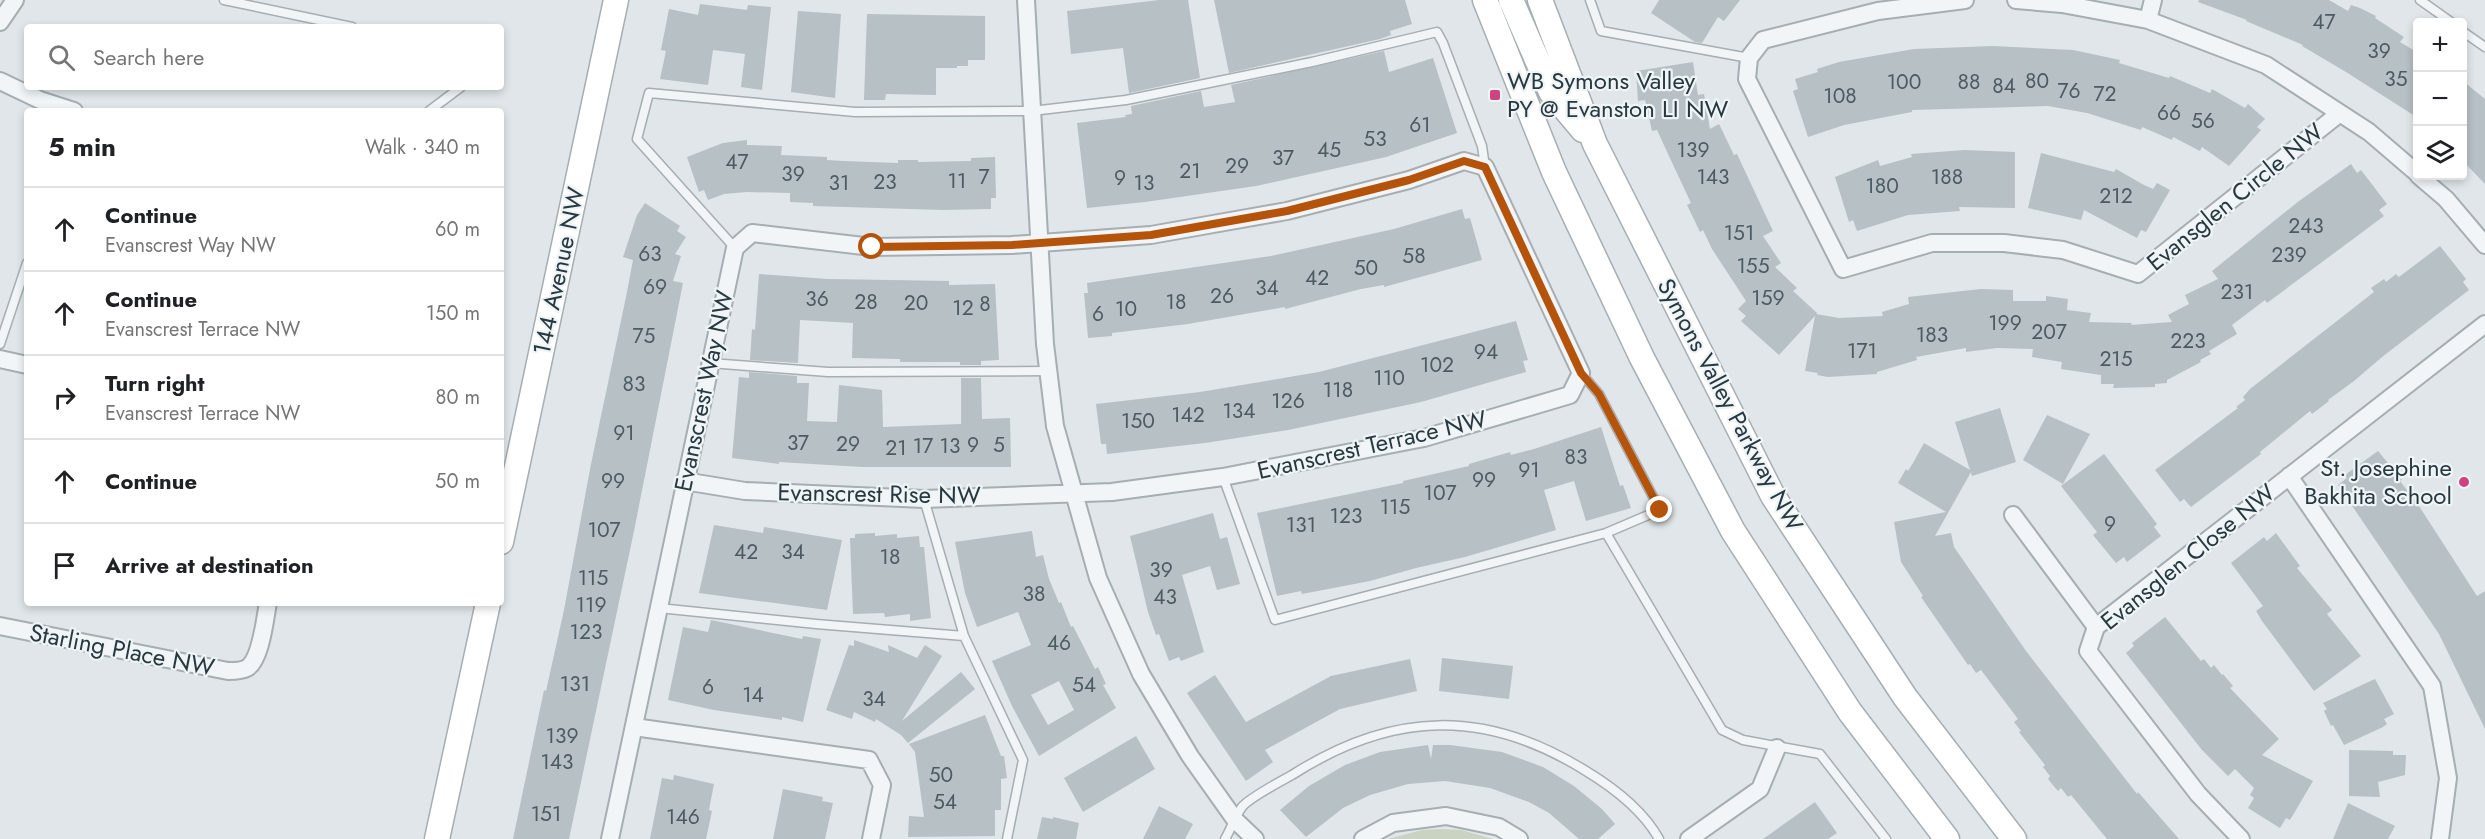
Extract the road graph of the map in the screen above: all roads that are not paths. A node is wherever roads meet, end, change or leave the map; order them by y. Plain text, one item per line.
1 (15, 0) edge
2 (224, 0) edge
3 (629, 0) edge
4 (1026, 0) edge
5 (1485, 0) edge
6 (1511, 0) edge
7 (1540, 0) edge
8 (1590, 0) edge
9 (1965, 0) edge
10 (2016, 0) edge
11 (2153, 0) edge
12 (2420, 0) edge
13 (614, 12) edge
14 (2445, 18) edge
15 (2148, 20) junction
16 (0, 22) edge
17 (338, 24) edge
18 (2467, 34) edge
19 (2485, 47) edge
20 (1749, 58) junction
21 (0, 81) edge
22 (457, 90) edge
23 (65, 108) edge
24 (433, 108) edge
25 (1032, 111) junction
26 (2340, 113) junction
27 (1595, 144) junction
28 (1485, 167) junction
29 (2413, 171) edge
30 (2424, 180) edge
31 (1039, 243) junction
32 (2485, 245) edge
33 (735, 248) junction
34 (24, 272) edge
35 (2485, 324) edge
36 (0, 344) edge
37 (0, 359) edge
38 (710, 362) junction
39 (24, 364) edge
40 (1048, 371) junction
41 (1581, 373) junction
42 (2289, 476) junction
43 (1223, 477) junction
44 (684, 482) junction
45 (1075, 494) junction
46 (924, 499) junction
47 (2013, 515) dead end
48 (504, 528) edge
49 (1606, 533) junction
50 (267, 606) edge
51 (487, 606) edge
52 (659, 608) junction
53 (0, 626) edge
54 (2096, 627) junction
55 (964, 636) junction
56 (634, 727) junction
57 (1778, 748) junction
58 (1236, 821) junction
59 (438, 839) edge
60 (610, 839) edge
61 (871, 839) edge
62 (1007, 839) edge
63 (1225, 839) edge
64 (1255, 839) edge
65 (1363, 839) edge
66 (1519, 839) edge
67 (1659, 839) edge
68 (1689, 839) edge
69 (1886, 839) edge
70 (1947, 839) edge
71 (2014, 839) edge
72 (2241, 839) edge
73 (2440, 839) edge

1 - 16 street
2 - 17 lane
3 - 13 main road
4 - 25 street
5 - 70 main road
6 - 27 main road
7 - 27 main road, Symons Valley Parkway NW
8 - 20 lane
9 - 20 street
10 - 15 street, Evansglen Circle NW
11 - 15 street
12 - 14 lane
13 - 48 main road, 144 Avenue NW
15 - 26 street, Evansglen Circle NW
18 - 19 lane
20 - 26 street, Evansglen Circle NW
21 - 23 street
22 - 24 lane
25 - 28 lane
25 - 31 street
25 - 33 lane
26 - 29 street, Evansglen Circle NW
27 - 71 main road, Symons Valley Parkway NW
28 - 31 street
28 - 41 street
30 - 32 street, Evansglen Circle NW
31 - 33 street
31 - 40 street
33 - 38 street, Evanscrest Way NW
34 - 36 lane
35 - 42 street, Evansglen Close NW
37 - 39 street
38 - 40 lane
38 - 44 street, Evanscrest Way NW
40 - 45 street
41 - 43 street, Evanscrest Terrace NW
41 - 49 lane
42 - 54 street, Evansglen Close NW
42 - 73 street, Evansglen Close NW
43 - 45 street, Evanscrest Terrace NW
43 - 49 lane
44 - 46 street, Evanscrest Rise NW
44 - 52 street, Evanscrest Way NW
45 - 46 street, Evanscrest Rise NW
45 - 58 street
46 - 55 lane
47 - 54 street
49 - 57 lane
50 - 53 street, Starling Place NW
51 - 59 main road
52 - 55 lane
52 - 56 street, Evanscrest Way NW
54 - 72 street, Evansglen Close NW
55 - 62 lane
56 - 60 street, Evanscrest Way NW
56 - 61 street
57 - 68 street
57 - 69 lane
58 - 63 lane
58 - 64 street
58 - 67 lane
65 - 66 street

